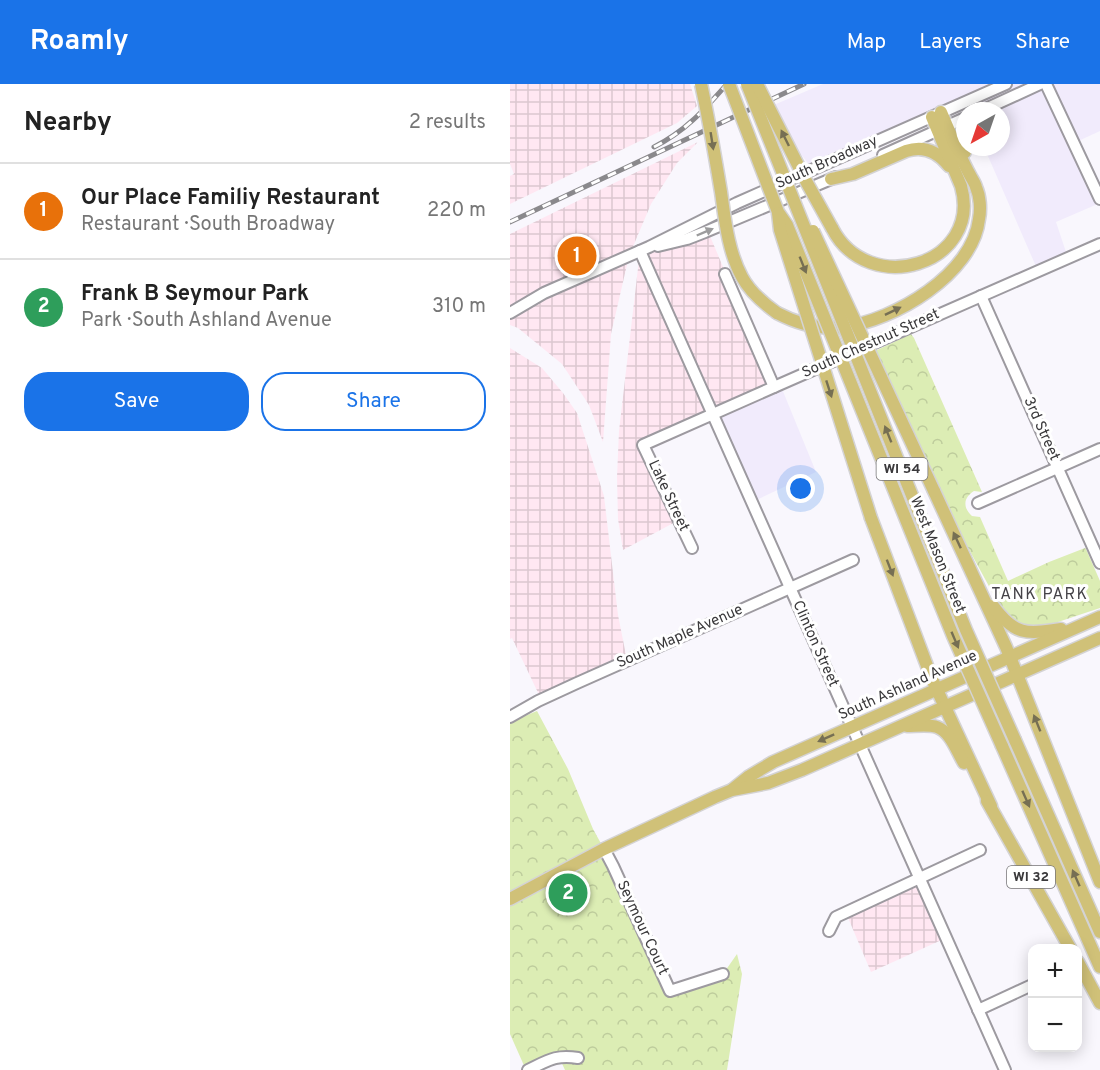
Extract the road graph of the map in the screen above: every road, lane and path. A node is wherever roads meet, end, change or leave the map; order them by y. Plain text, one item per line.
1 (701, 84) edge
2 (729, 84) edge
3 (747, 84) edge
4 (757, 84) edge
5 (1006, 84) edge
6 (1040, 84) edge
7 (1046, 84) edge
8 (1001, 102) edge
9 (936, 115) junction
10 (956, 122) edge
11 (942, 128) junction
12 (967, 156) edge
13 (831, 179) junction
14 (961, 186) junction
15 (977, 188) junction
16 (792, 197) junction
17 (1100, 200) edge
18 (778, 212) junction
19 (1100, 244) edge
20 (645, 249) junction
21 (725, 274) dead end
22 (981, 296) junction
23 (510, 313) edge
24 (774, 387) junction
25 (713, 413) junction
26 (643, 445) joint
27 (1100, 449) edge
28 (1058, 468) junction
29 (978, 503) dead end
30 (692, 548) dead end
31 (853, 560) dead end
32 (1100, 563) edge
33 (790, 588) junction
34 (980, 588) junction
35 (1100, 617) edge
36 (1077, 627) junction
37 (1100, 638) edge
38 (1010, 657) junction
39 (1017, 675) junction
40 (937, 689) junction
41 (945, 707) junction
42 (510, 717) edge
43 (903, 726) junction
44 (852, 727) junction
45 (860, 745) junction
46 (732, 790) junction
47 (991, 806) junction
48 (604, 849) junction
49 (980, 850) dead end
50 (919, 877) junction
51 (1100, 882) edge
52 (510, 898) edge
53 (828, 931) dead end
54 (1100, 932) edge
55 (1068, 944) edge
56 (1100, 968) edge
57 (1082, 971) edge
58 (723, 974) dead end
59 (1028, 987) edge
60 (1100, 1003) edge
61 (978, 1010) junction
62 (578, 1058) dead end
63 (528, 1070) edge
64 (1005, 1070) edge

1 -> 15 main road, bridge
2 - 18 main road, West Mason Street / WI 54, bridge
3 - 16 main road, West Mason Street / WI 54, bridge
14 -> 4 main road, bridge
5 - 9 street, South Broadway
6 - 8 street
7 - 17 street
9 - 11 main road
9 - 20 street, South Broadway
10 - 11 street, South Broadway
11 - 13 street, South Broadway
11 - 14 main road
11 - 15 main road
12 - 15 main road
13 - 14 main road
20 -> 13 street, South Broadway
34 -> 16 main road, bridge
54 -> 16 main road, West Mason Street / WI 54, bridge
18 -> 40 main road, bridge
18 -> 56 main road, West Mason Street / WI 54, bridge
19 - 22 street, South Chestnut Street
20 - 23 street, South Broadway
20 - 25 street, Clinton Street
21 - 24 street
22 - 24 street, South Chestnut Street
22 - 28 street, 3rd Street
24 - 25 street, South Chestnut Street
25 - 26 street, South Chestnut Street
25 - 33 street, Clinton Street
26 - 30 street, Lake Street
27 - 28 street
28 - 29 street
28 - 32 street, 3rd Street
31 - 33 street, South Maple Avenue
33 - 42 street, South Maple Avenue
33 - 44 street, Clinton Street
34 - 36 main road
34 - 38 main road
35 - 36 main road, South Ashland Avenue
36 - 38 main road, South Ashland Avenue
37 - 39 main road, South Ashland Avenue
38 - 39 main road
38 - 40 main road, South Ashland Avenue
39 - 41 main road, South Ashland Avenue
51 -> 39 main road
40 - 41 main road
40 - 44 main road, South Ashland Avenue
41 - 43 main road, South Ashland Avenue
41 - 47 main road, WI 32
43 - 45 main road, South Ashland Avenue
43 - 47 main road
44 - 45 street, Clinton Street
44 -> 46 main road, South Ashland Avenue
45 - 46 main road, South Ashland Avenue
45 - 50 street, Clinton Street
46 - 48 main road, South Ashland Avenue
47 - 55 main road, WI 32
48 - 52 main road, South Ashland Avenue
48 - 58 street, Seymour Court
49 - 50 street
50 - 53 street
50 - 61 street, Clinton Street
57 - 60 main road
59 - 61 street
61 - 64 street, Clinton Street
62 - 63 street

